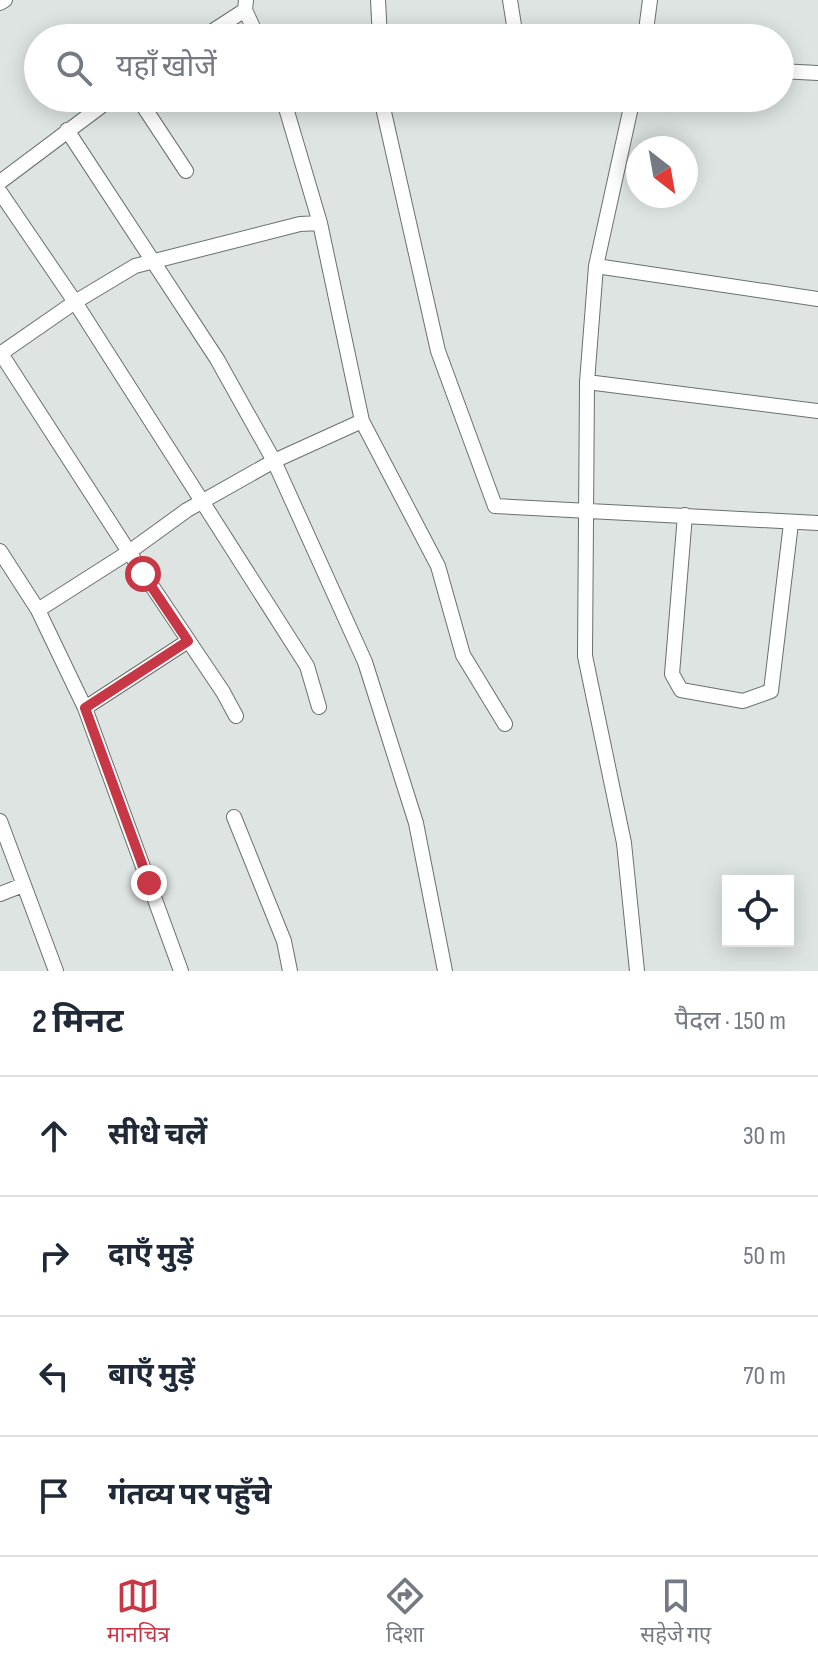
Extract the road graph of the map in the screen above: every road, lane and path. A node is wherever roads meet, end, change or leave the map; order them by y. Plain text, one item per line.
1 (378, 0) edge
2 (510, 0) edge
3 (650, 0) edge
4 (245, 5) edge
5 (220, 24) edge
6 (252, 24) edge
7 (379, 24) edge
8 (514, 24) edge
9 (647, 24) edge
10 (794, 72) edge
11 (818, 73) edge
12 (92, 112) edge
13 (147, 112) edge
14 (287, 112) edge
15 (384, 112) edge
16 (630, 112) edge
17 (67, 130) junction
18 (186, 171) dead end
19 (0, 182) edge
20 (0, 192) edge
21 (320, 223) junction
22 (154, 262) junction
23 (596, 266) junction
24 (818, 299) edge
25 (75, 302) junction
26 (0, 353) edge
27 (587, 382) junction
28 (818, 411) edge
29 (362, 421) junction
30 (274, 461) junction
31 (204, 503) junction
32 (586, 511) junction
33 (685, 515) junction
34 (791, 523) junction
35 (818, 523) edge
36 (0, 551) edge
37 (129, 552) junction
38 (38, 610) junction
39 (188, 641) junction
40 (319, 707) dead end
41 (85, 708) junction
42 (236, 716) dead end
43 (505, 724) dead end
44 (234, 817) dead end
45 (0, 821) edge
46 (23, 885) junction
47 (0, 894) edge
48 (56, 971) edge
49 (181, 971) edge
50 (290, 971) edge
51 (445, 971) edge
52 (637, 971) edge

1 - 7 street
2 - 8 street
3 - 9 street
4 - 5 street
4 - 6 street
10 - 11 street
12 - 17 street
13 - 18 street
14 - 21 street
15 - 32 street
16 - 23 street
17 - 19 street
17 - 22 street
20 - 25 street
21 - 22 street
21 - 29 street
22 - 25 street
22 - 30 street
23 - 24 street
23 - 27 street
25 - 26 street
25 - 31 street
26 - 37 street
27 - 28 street
27 - 32 street
29 - 30 street
29 - 43 street
30 - 31 street
30 - 51 street
31 - 37 street
31 - 40 street
32 - 33 street
32 - 52 street
33 - 34 street
33 - 34 street
34 - 35 street
36 - 38 street
37 - 38 street
37 - 39 street
38 - 41 street
39 - 41 street
39 - 42 street
41 - 49 street
44 - 50 street
45 - 46 street
46 - 47 street
46 - 48 street

